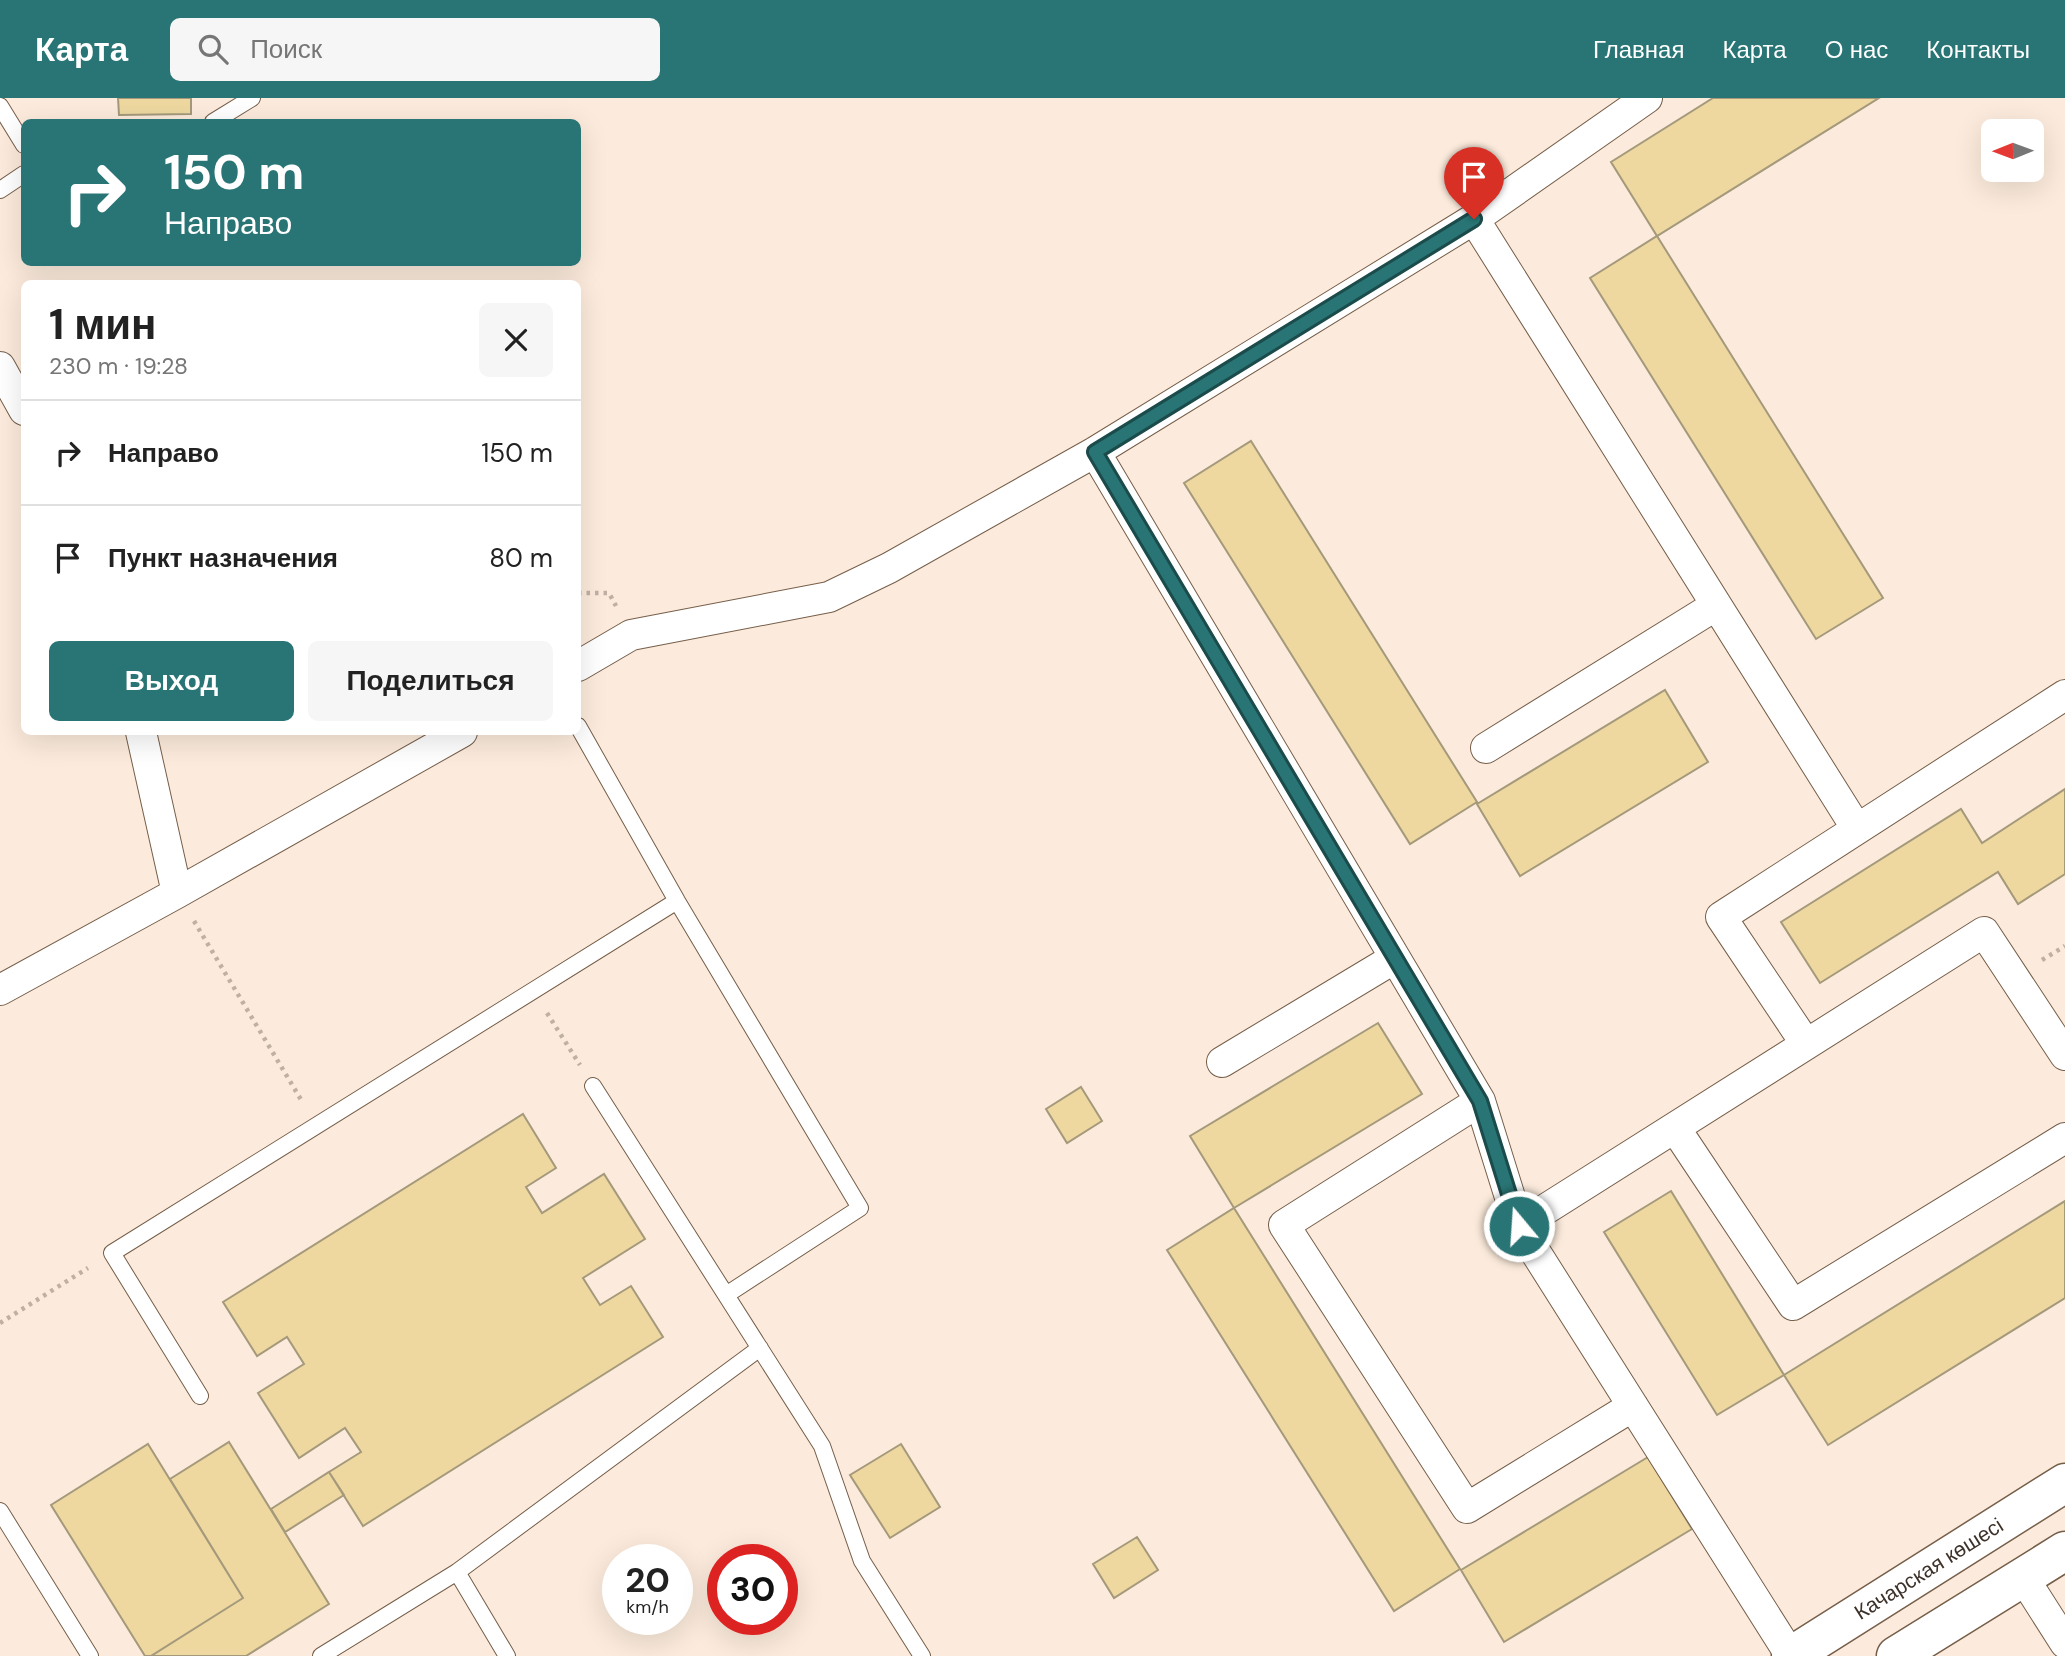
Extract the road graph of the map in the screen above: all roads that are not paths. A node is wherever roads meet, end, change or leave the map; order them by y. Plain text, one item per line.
1 (252, 98) edge
2 (1647, 98) edge
3 (0, 106) edge
4 (218, 119) edge
5 (21, 140) edge
6 (21, 176) edge
7 (0, 190) edge
8 (1474, 219) junction
9 (0, 367) edge
10 (21, 405) edge
11 (1095, 452) junction
12 (1716, 606) junction
13 (581, 664) edge
14 (2065, 695) edge
15 (581, 731) edge
16 (142, 735) edge
17 (457, 735) edge
18 (1486, 748) dead end
19 (1857, 829) junction
20 (177, 893) junction
21 (677, 901) junction
22 (1395, 958) junction
23 (0, 990) edge
24 (1806, 1044) junction
25 (2065, 1055) edge
26 (1222, 1062) dead end
27 (593, 1086) road end
28 (1480, 1101) junction
29 (1675, 1128) junction
30 (2065, 1138) edge
31 (1519, 1226) junction
32 (726, 1295) junction
33 (760, 1348) junction
34 (200, 1396) dead end
35 (1633, 1406) junction
36 (2065, 1483) edge
37 (0, 1511) edge
38 (2065, 1551) edge
39 (457, 1572) junction
40 (2023, 1577) junction
41 (2065, 1643) edge
42 (90, 1656) edge
43 (321, 1656) edge
44 (507, 1656) edge
45 (922, 1656) edge
46 (1791, 1656) edge
47 (1896, 1656) edge

1 - 4 lane
2 - 8 street
3 - 5 lane
6 - 7 lane
8 - 11 street
8 - 12 street
9 - 10 street
11 - 13 street
11 - 22 street
12 - 18 street
12 - 19 street
14 - 19 street
15 - 21 lane
16 - 20 street
17 - 20 street
19 - 24 street
20 - 23 street
21 - 32 lane
21 - 34 lane
22 - 26 street
22 - 28 street
24 - 25 street
24 - 29 street
27 - 32 lane
28 - 31 street
28 - 35 street
29 - 30 street
29 - 31 street
31 - 35 street
32 - 33 lane
33 - 39 lane
33 - 45 lane
35 - 46 street
36 - 46 main road, Качарская көшесі
37 - 42 lane
38 - 40 main road
39 - 43 lane
39 - 44 lane
40 - 41 street
40 - 47 main road

